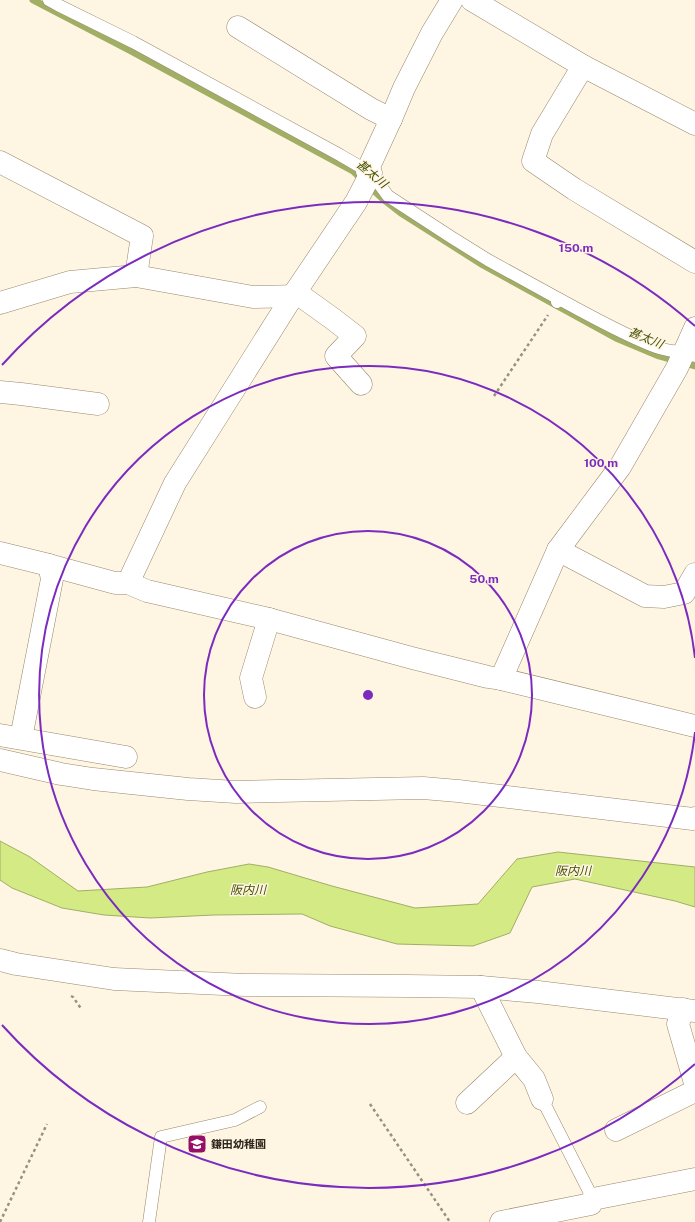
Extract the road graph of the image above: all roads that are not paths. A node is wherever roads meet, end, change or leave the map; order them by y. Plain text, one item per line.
1 (49, 0) edge
2 (452, 0) edge
3 (472, 0) edge
4 (238, 27) dead end
5 (583, 66) junction
6 (391, 119) junction
7 (695, 124) edge
8 (0, 162) edge
9 (366, 179) junction
10 (695, 262) edge
11 (136, 276) junction
12 (292, 296) junction
13 (0, 304) edge
14 (695, 328) edge
15 (685, 359) edge
16 (360, 384) dead end
17 (0, 392) edge
18 (98, 404) dead end
19 (558, 550) junction
20 (0, 553) edge
21 (49, 565) junction
22 (695, 574) edge
23 (128, 583) junction
24 (269, 619) junction
25 (501, 679) junction
26 (255, 697) dead end
27 (695, 726) edge
28 (10, 737) edge
29 (126, 756) dead end
30 (0, 760) edge
31 (695, 818) edge
32 (0, 960) edge
33 (481, 987) junction
34 (689, 1010) edge
35 (516, 1057) junction
36 (695, 1083) edge
37 (695, 1091) edge
38 (542, 1099) joint
39 (467, 1103) dead end
40 (260, 1107) dead end
41 (616, 1130) dead end
42 (695, 1179) edge
43 (593, 1199) junction
44 (149, 1222) edge
45 (500, 1222) edge

1 - 9 lane
2 - 6 street
3 - 5 street
4 - 6 street
5 - 7 street
5 - 10 street
6 - 9 street
8 - 11 street
9 - 12 street
9 - 15 lane
11 - 12 street
11 - 13 street
12 - 16 street
12 - 23 street
14 - 15 street
15 - 19 street
17 - 18 street
19 - 22 street
19 - 25 street
20 - 21 street
21 - 23 street
21 - 28 street
23 - 24 street
24 - 25 street
24 - 26 street
25 - 27 street
28 - 29 street
30 - 31 street
32 - 33 street
33 - 34 street
33 - 35 street
34 - 36 street
35 - 38 street
35 - 39 street
37 - 41 street
38 - 43 lane
40 - 44 lane
42 - 43 street
43 - 45 street

